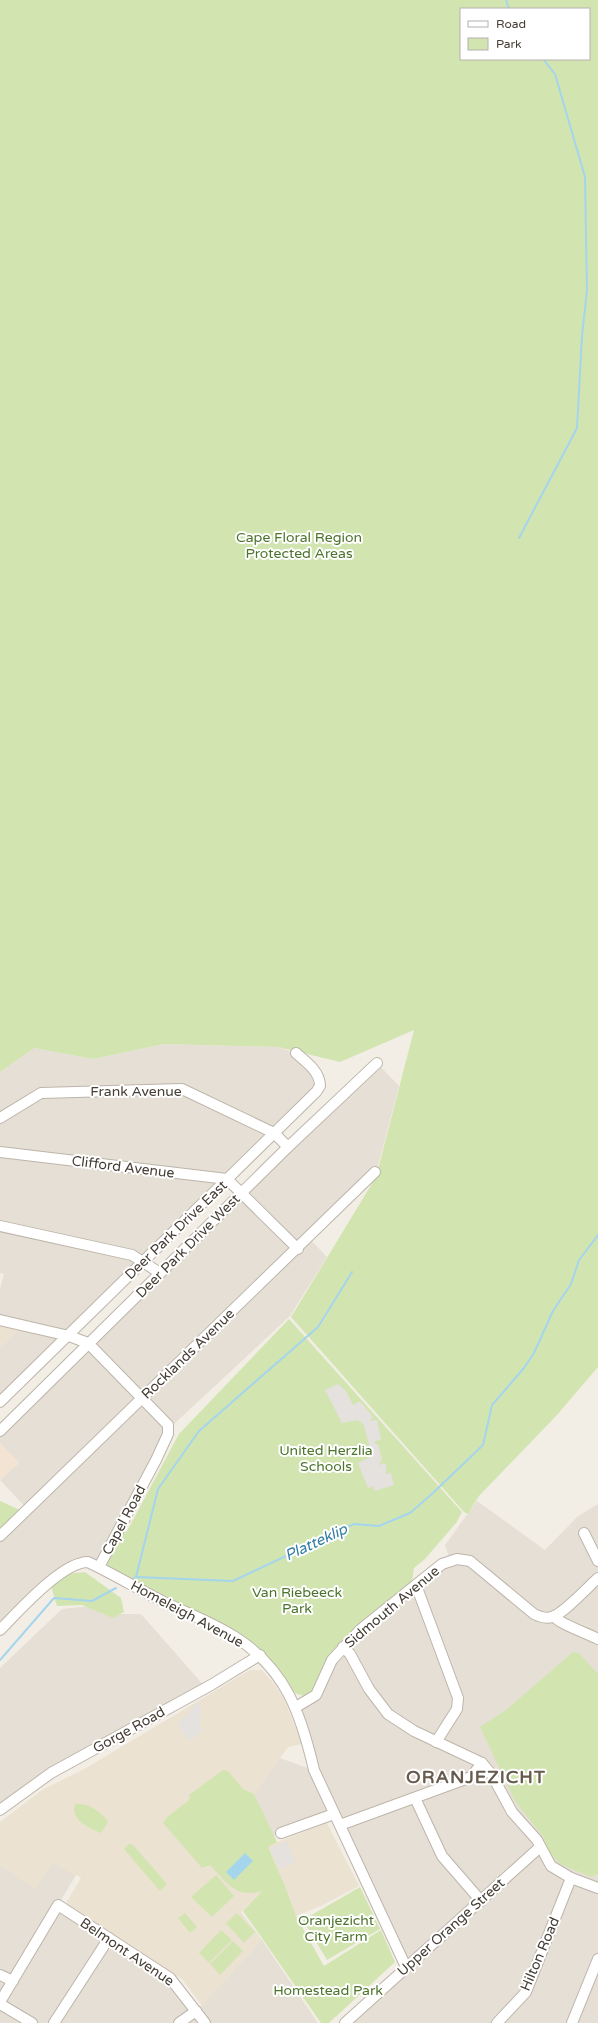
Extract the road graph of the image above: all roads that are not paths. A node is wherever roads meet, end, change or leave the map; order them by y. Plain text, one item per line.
1 (296, 1053) dead end
2 (377, 1063) dead end
3 (0, 1118) edge
4 (274, 1133) junction
5 (288, 1147) junction
6 (0, 1152) edge
7 (375, 1172) dead end
8 (227, 1179) junction
9 (242, 1192) junction
10 (0, 1226) edge
11 (298, 1249) junction
12 (143, 1262) junction
13 (160, 1273) junction
14 (0, 1320) edge
15 (69, 1336) junction
16 (88, 1343) junction
17 (142, 1398) junction
18 (0, 1402) edge
19 (0, 1431) edge
20 (584, 1533) dead end
21 (0, 1536) edge
22 (598, 1561) edge
23 (99, 1567) junction
24 (598, 1578) edge
25 (416, 1584) junction
26 (554, 1616) junction
27 (0, 1630) edge
28 (598, 1638) edge
29 (343, 1647) junction
30 (260, 1655) junction
31 (296, 1707) junction
32 (436, 1742) junction
33 (482, 1764) junction
34 (415, 1798) junction
35 (0, 1810) edge
36 (334, 1814) junction
37 (340, 1825) junction
38 (282, 1833) dead end
39 (540, 1847) junction
40 (571, 1878) junction
41 (598, 1888) edge
42 (481, 1900) junction
43 (109, 1938) junction
44 (598, 1960) edge
45 (406, 1967) junction
46 (0, 1975) edge
47 (13, 1981) junction
48 (0, 2003) edge
49 (196, 2011) junction
50 (32, 2023) edge
51 (54, 2023) edge
52 (179, 2023) edge
53 (205, 2023) edge
54 (345, 2023) edge
55 (497, 2023) edge
56 (572, 2023) edge

1 - 4 street, Deer Park Drive East
2 - 5 street, Deer Park Drive West
3 - 4 street, Frank Avenue
4 - 5 street, Frank Avenue
4 - 8 street, Deer Park Drive East
5 - 9 street, Deer Park Drive West
6 - 8 street, Clifford Avenue
7 - 11 street, Rocklands Avenue
8 - 9 street
8 - 12 street, Deer Park Drive East
9 - 11 street
9 - 13 street, Deer Park Drive West
10 - 12 street
11 - 17 street, Rocklands Avenue
12 - 13 street
12 - 15 street, Deer Park Drive East
13 - 16 street, Deer Park Drive West
14 - 15 street
15 - 16 street
15 - 18 street, Deer Park Drive East
16 - 17 street
16 - 19 street, Deer Park Drive West
17 - 21 street, Rocklands Avenue
17 - 23 street, Capel Road
20 - 22 street
23 - 27 street, Capel Road
23 - 30 street, Homeleigh Avenue
24 - 26 street
25 - 26 street, Sidmouth Avenue
25 - 29 street, Sidmouth Avenue
25 - 32 street
26 - 28 street
29 - 31 street, Sidmouth Avenue
29 - 32 street
30 - 31 street, Homeleigh Avenue
30 - 35 street, Gorge Road
31 - 36 street
32 - 33 street
33 - 34 street
33 - 39 street
34 - 37 street
34 - 42 street
36 - 37 street
36 - 38 street
37 - 45 street
39 - 40 street
39 - 42 street, Upper Orange Street
40 - 41 street
40 - 55 street, Hilton Road
42 - 45 street, Upper Orange Street
43 - 47 street, Belmont Avenue
43 - 49 street, Belmont Avenue
43 - 51 street
44 - 56 street
45 - 54 street, Upper Orange Street
46 - 47 street
47 - 48 street
48 - 50 street
49 - 52 street
49 - 53 street, Belmont Avenue

